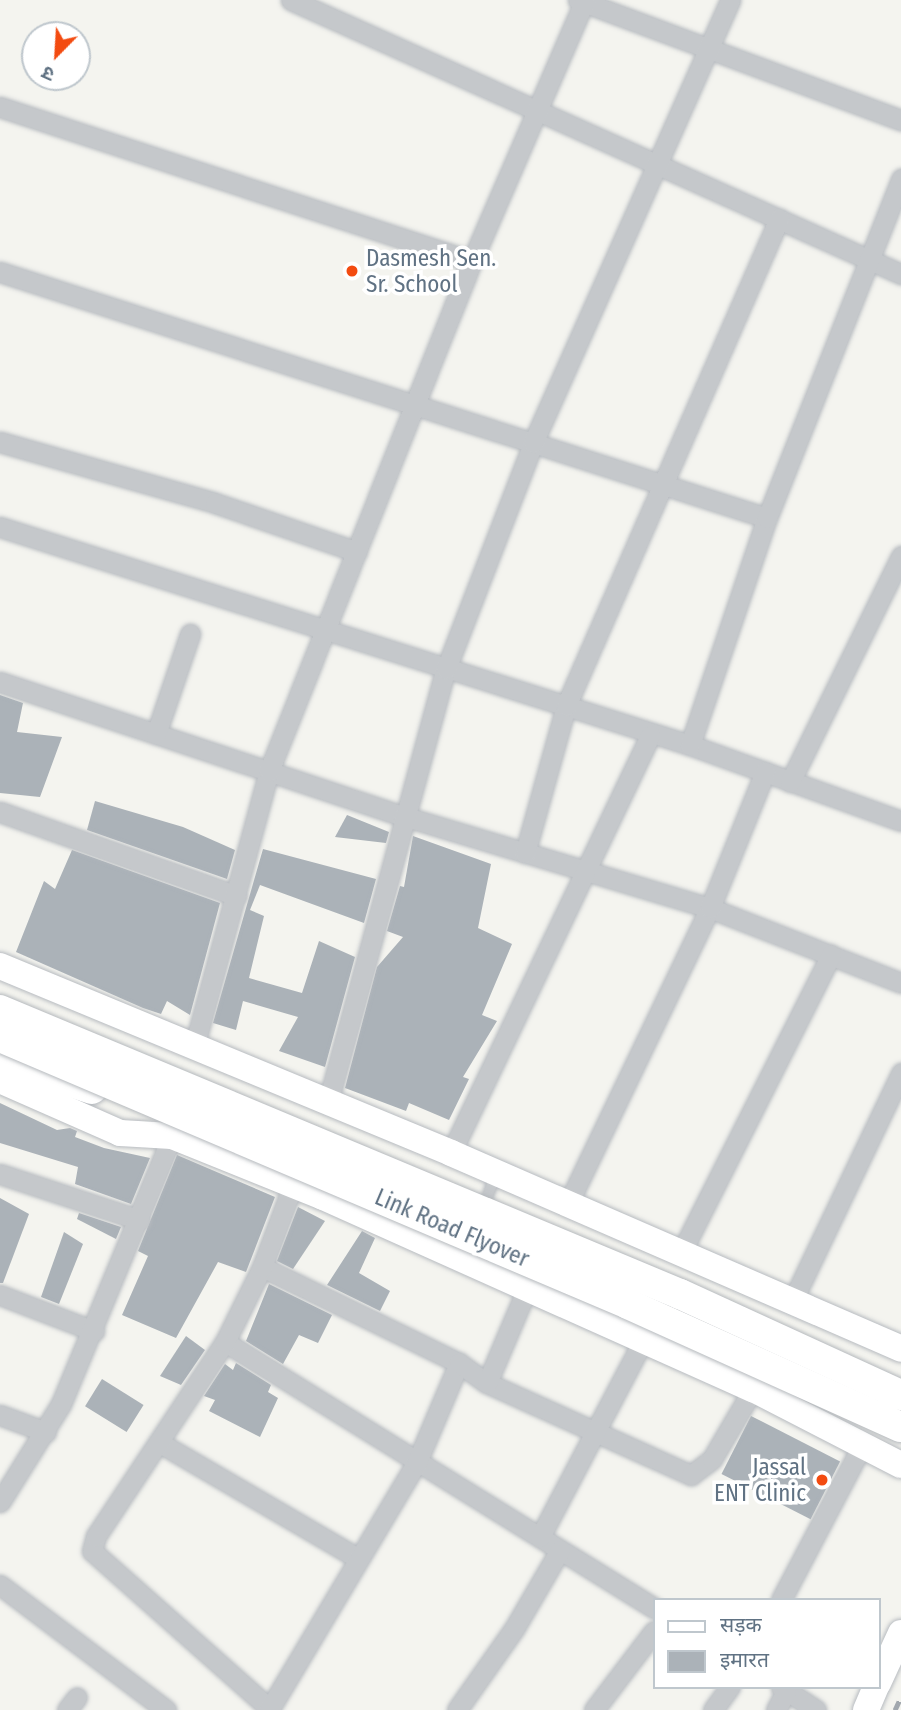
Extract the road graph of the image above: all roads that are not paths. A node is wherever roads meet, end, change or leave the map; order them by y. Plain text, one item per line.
1 (291, 0) edge
2 (730, 0) edge
3 (582, 1) edge
4 (709, 49) junction
5 (0, 107) edge
6 (537, 109) junction
7 (901, 120) edge
8 (656, 164) junction
9 (901, 179) edge
10 (779, 219) junction
11 (867, 258) junction
12 (472, 261) junction
13 (0, 272) edge
14 (901, 274) edge
15 (415, 405) junction
16 (0, 442) edge
17 (533, 443) junction
18 (660, 484) junction
19 (767, 518) junction
20 (0, 527) edge
21 (356, 552) junction
22 (901, 556) edge
23 (326, 627) junction
24 (190, 634) dead end
25 (447, 667) junction
26 (0, 682) edge
27 (566, 706) junction
28 (156, 734) junction
29 (650, 734) junction
30 (690, 745) junction
31 (269, 771) junction
32 (765, 772) junction
33 (790, 782) junction
34 (0, 812) edge
35 (402, 816) junction
36 (901, 821) edge
37 (525, 853) junction
38 (586, 871) junction
39 (237, 896) junction
40 (710, 908) junction
41 (831, 955) junction
42 (0, 966) edge
43 (901, 983) edge
44 (0, 1010) edge
45 (0, 1037) edge
46 (194, 1047) junction
47 (0, 1058) edge
48 (901, 1073) edge
49 (0, 1080) edge
50 (154, 1099) junction
51 (328, 1102) junction
52 (172, 1136) junction
53 (451, 1153) junction
54 (496, 1173) junction
55 (0, 1174) edge
56 (293, 1185) junction
57 (568, 1204) junction
58 (140, 1220) junction
59 (681, 1253) junction
60 (464, 1263) junction
61 (262, 1267) junction
62 (526, 1291) junction
63 (0, 1295) edge
64 (792, 1302) junction
65 (94, 1331) junction
66 (643, 1339) junction
67 (225, 1342) junction
68 (901, 1349) edge
69 (459, 1363) junction
70 (487, 1382) junction
71 (753, 1389) junction
72 (901, 1395) edge
73 (0, 1415) edge
74 (901, 1427) edge
75 (46, 1432) junction
76 (592, 1434) junction
77 (160, 1443) junction
78 (862, 1446) junction
79 (416, 1462) junction
80 (901, 1465) edge
81 (0, 1502) edge
82 (540, 1537) junction
83 (560, 1550) junction
84 (359, 1559) junction
85 (0, 1585) edge
86 (782, 1598) edge
87 (652, 1607) edge
88 (901, 1633) edge
89 (652, 1634) edge
90 (880, 1678) edge
91 (729, 1689) edge
92 (783, 1689) edge
93 (875, 1689) edge
94 (269, 1709) edge
95 (166, 1710) edge
96 (457, 1710) edge
97 (594, 1710) edge
98 (713, 1710) edge
99 (776, 1710) edge
100 (816, 1710) edge
101 (866, 1710) edge

1 - 6 street
2 - 4 street
3 - 4 street
3 - 6 street
4 - 7 street
4 - 8 street
5 - 12 street
6 - 8 street
6 - 12 street
8 - 10 street
8 - 17 street
9 - 11 street
10 - 11 street
10 - 18 street
11 - 14 street
11 - 19 street
12 - 15 street
13 - 15 street
15 - 17 street
15 - 21 street
16 - 21 street
17 - 18 street
17 - 25 street
18 - 19 street
18 - 27 street
19 - 30 street
20 - 23 street
21 - 23 street
22 - 33 street
23 - 25 street
23 - 31 street
24 - 28 street
25 - 27 street
25 - 35 street
26 - 28 street
27 - 29 street
27 - 37 street
28 - 31 street
29 - 30 street
29 - 38 street
30 - 32 street
31 - 35 street
31 - 39 street
32 - 33 street
32 - 40 street
33 - 36 street
34 - 39 street
35 - 37 street
35 - 51 street
37 - 38 street
38 - 40 street
38 - 53 street
39 - 46 street
40 - 41 street
40 - 57 street
41 - 43 street
41 - 59 street
42 - 46 street
44 - 72 main road, Link Road Flyover, bridge
45 - 50 main road, Link Road Flyover, bridge
46 - 51 street
47 - 50 main road, bridge
48 - 64 street
49 - 52 street
50 - 74 main road, Link Road Flyover, bridge
51 - 53 street
52 - 56 street
52 - 58 street
53 - 54 street
54 - 57 street
54 - 60 lane
55 - 58 street
56 - 60 street
56 - 61 street
57 - 59 street
58 - 65 street
59 - 64 street
60 - 62 street
61 - 67 street
61 - 69 street
62 - 66 street
62 - 70 street
63 - 65 street
64 - 68 street
65 - 75 street
66 - 71 street
66 - 76 street
67 - 77 street
67 - 79 street
69 - 70 street
69 - 79 street
70 - 76 street
71 - 76 street
71 - 78 street
73 - 75 street
75 - 81 street
76 - 82 street
77 - 84 street
77 - 94 street
78 - 80 street
78 - 86 street
79 - 82 street
79 - 84 street
82 - 83 street
83 - 87 street
83 - 96 street
84 - 94 street
85 - 95 street
88 - 90 street
89 - 97 street
91 - 98 street
92 - 99 street
92 - 100 street
93 - 101 street

